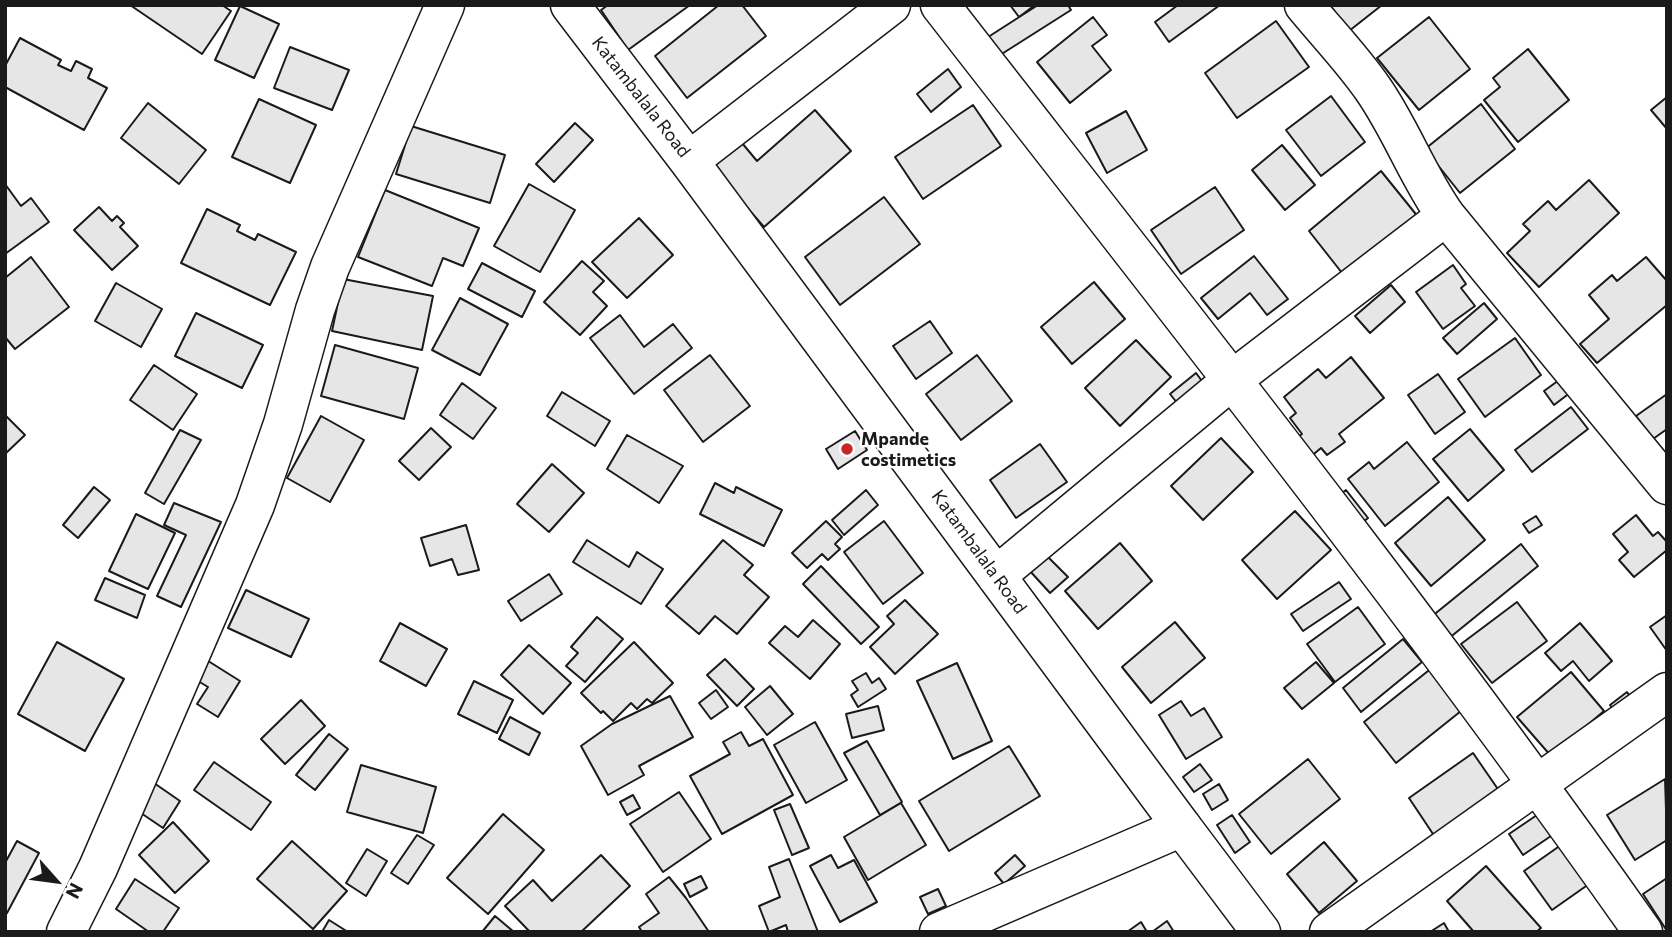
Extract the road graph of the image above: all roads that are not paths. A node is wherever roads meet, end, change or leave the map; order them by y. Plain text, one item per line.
1 (445, 5) edge
2 (570, 5) edge
3 (891, 5) edge
4 (940, 5) edge
5 (1304, 5) edge
6 (689, 161) junction
7 (1446, 216) junction
8 (1232, 380) junction
9 (1667, 485) edge
10 (996, 576) junction
11 (1667, 692) edge
12 (1538, 783) junction
13 (1182, 827) junction
14 (66, 932) edge
15 (939, 932) edge
16 (1261, 932) edge
17 (1329, 932) edge
18 (1643, 932) edge

1 - 14 street
2 - 6 street, Katambalala Road
3 - 6 street
4 - 8 street
5 - 7 street
6 - 10 street, Katambalala Road
7 - 8 street
7 - 9 street
8 - 10 street
8 - 12 street
10 - 13 street, Katambalala Road
11 - 12 street
12 - 17 street
12 - 18 street
13 - 15 street
13 - 16 street, Katambalala Road

